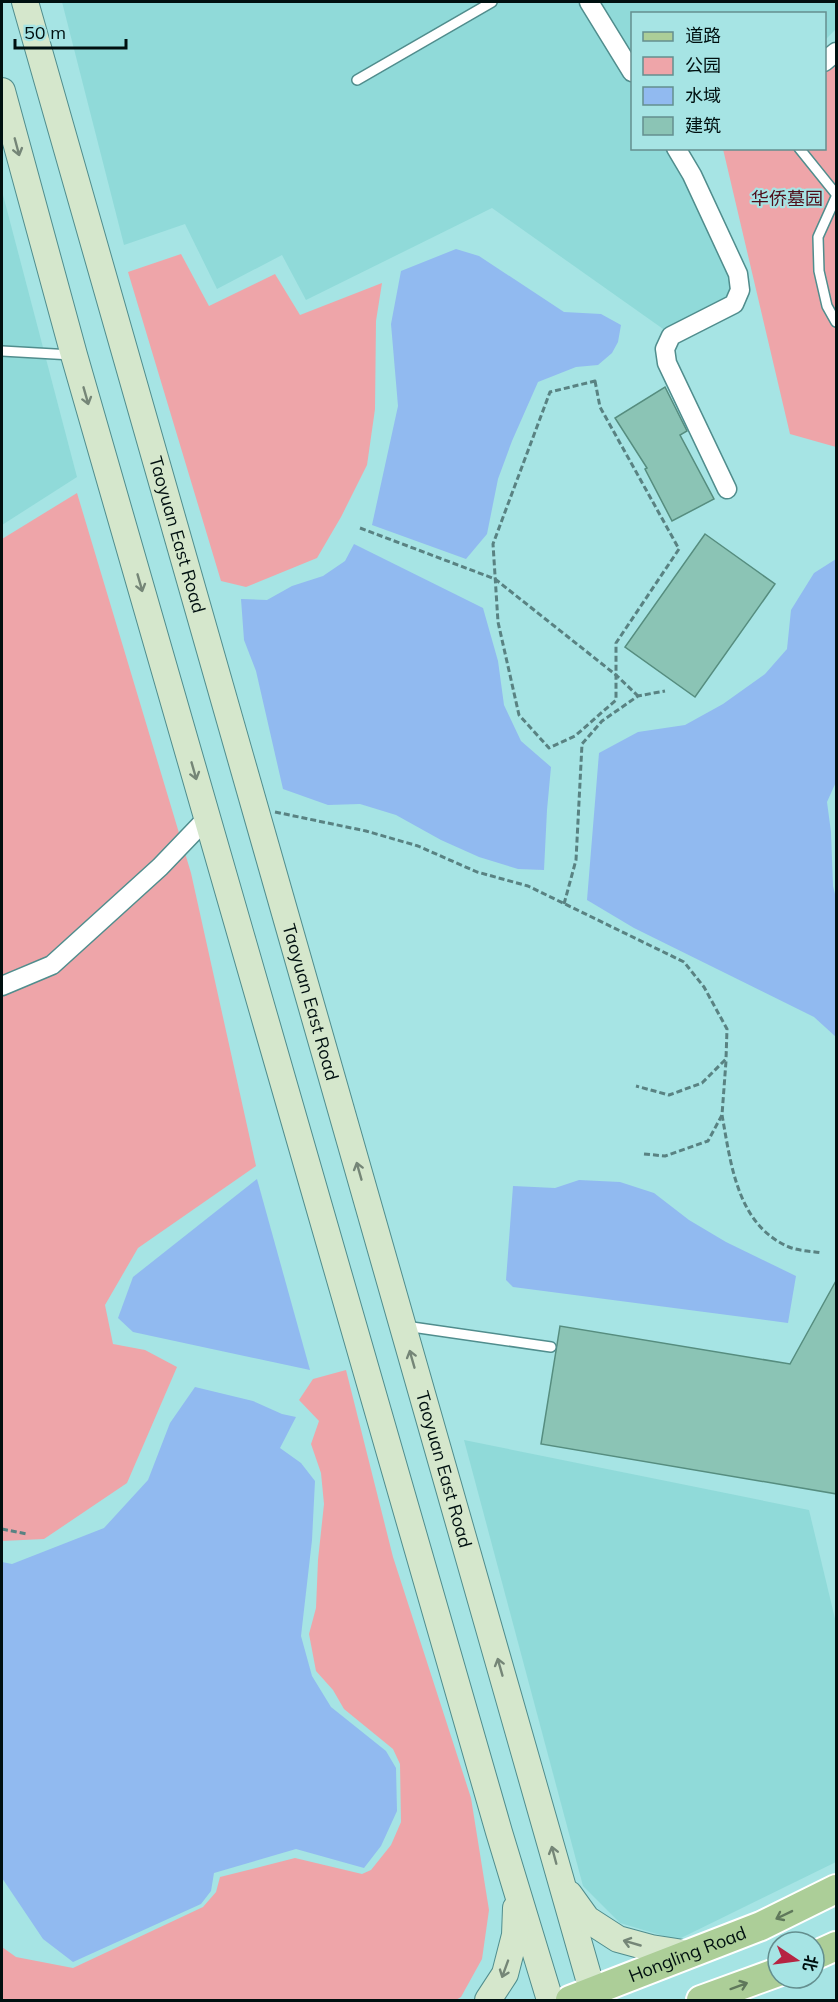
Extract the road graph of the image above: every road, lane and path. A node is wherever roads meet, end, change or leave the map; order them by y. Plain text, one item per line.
1 (25, 2) edge
2 (492, 2) edge
3 (589, 2) edge
4 (631, 69) edge
5 (357, 80) dead end
6 (2, 91) edge
7 (677, 150) edge
8 (801, 150) edge
9 (837, 196) edge
10 (837, 322) edge
11 (2, 351) edge
12 (74, 355) junction
13 (727, 489) dead end
14 (360, 528) dead end
15 (495, 579) junction
16 (616, 675) junction
17 (665, 691) dead end
18 (638, 696) junction
19 (255, 808) junction
20 (207, 818) junction
21 (564, 904) junction
22 (2, 986) edge
23 (726, 1059) junction
24 (636, 1086) dead end
25 (722, 1115) junction
26 (645, 1154) dead end
27 (822, 1253) dead end
28 (403, 1326) junction
29 (551, 1347) dead end
30 (2, 1529) edge
31 (27, 1534) dead end
32 (561, 1883) junction
33 (837, 1889) edge
34 (517, 1893) junction
35 (690, 1954) junction
36 (766, 1976) edge
37 (586, 1998) edge
38 (702, 2000) edge
39 (488, 2001) edge
40 (550, 2001) edge

1 - 19 main road, Taoyuan East Road
2 - 5 lane
3 - 4 street
6 -> 12 main road
7 - 13 street
8 - 9 lane
9 - 10 lane
11 - 12 lane
12 -> 20 main road
14 - 15 path
15 - 16 path
15 - 16 path
15 - 16 path
16 - 18 path
17 - 18 path
18 - 21 path
19 - 21 path
28 -> 19 main road, Taoyuan East Road
20 - 22 street
20 - 34 main road
21 - 23 path
23 - 24 path
23 - 25 path
25 - 26 path
25 - 27 path
28 - 29 lane
32 -> 28 main road, Taoyuan East Road
30 - 31 path
35 -> 32 main road
32 - 37 main road, Taoyuan East Road
33 -> 35 main road, Hongling Road
34 -> 39 main road
34 - 40 main road
35 - 37 main road, Hongling Road
38 -> 36 main road

